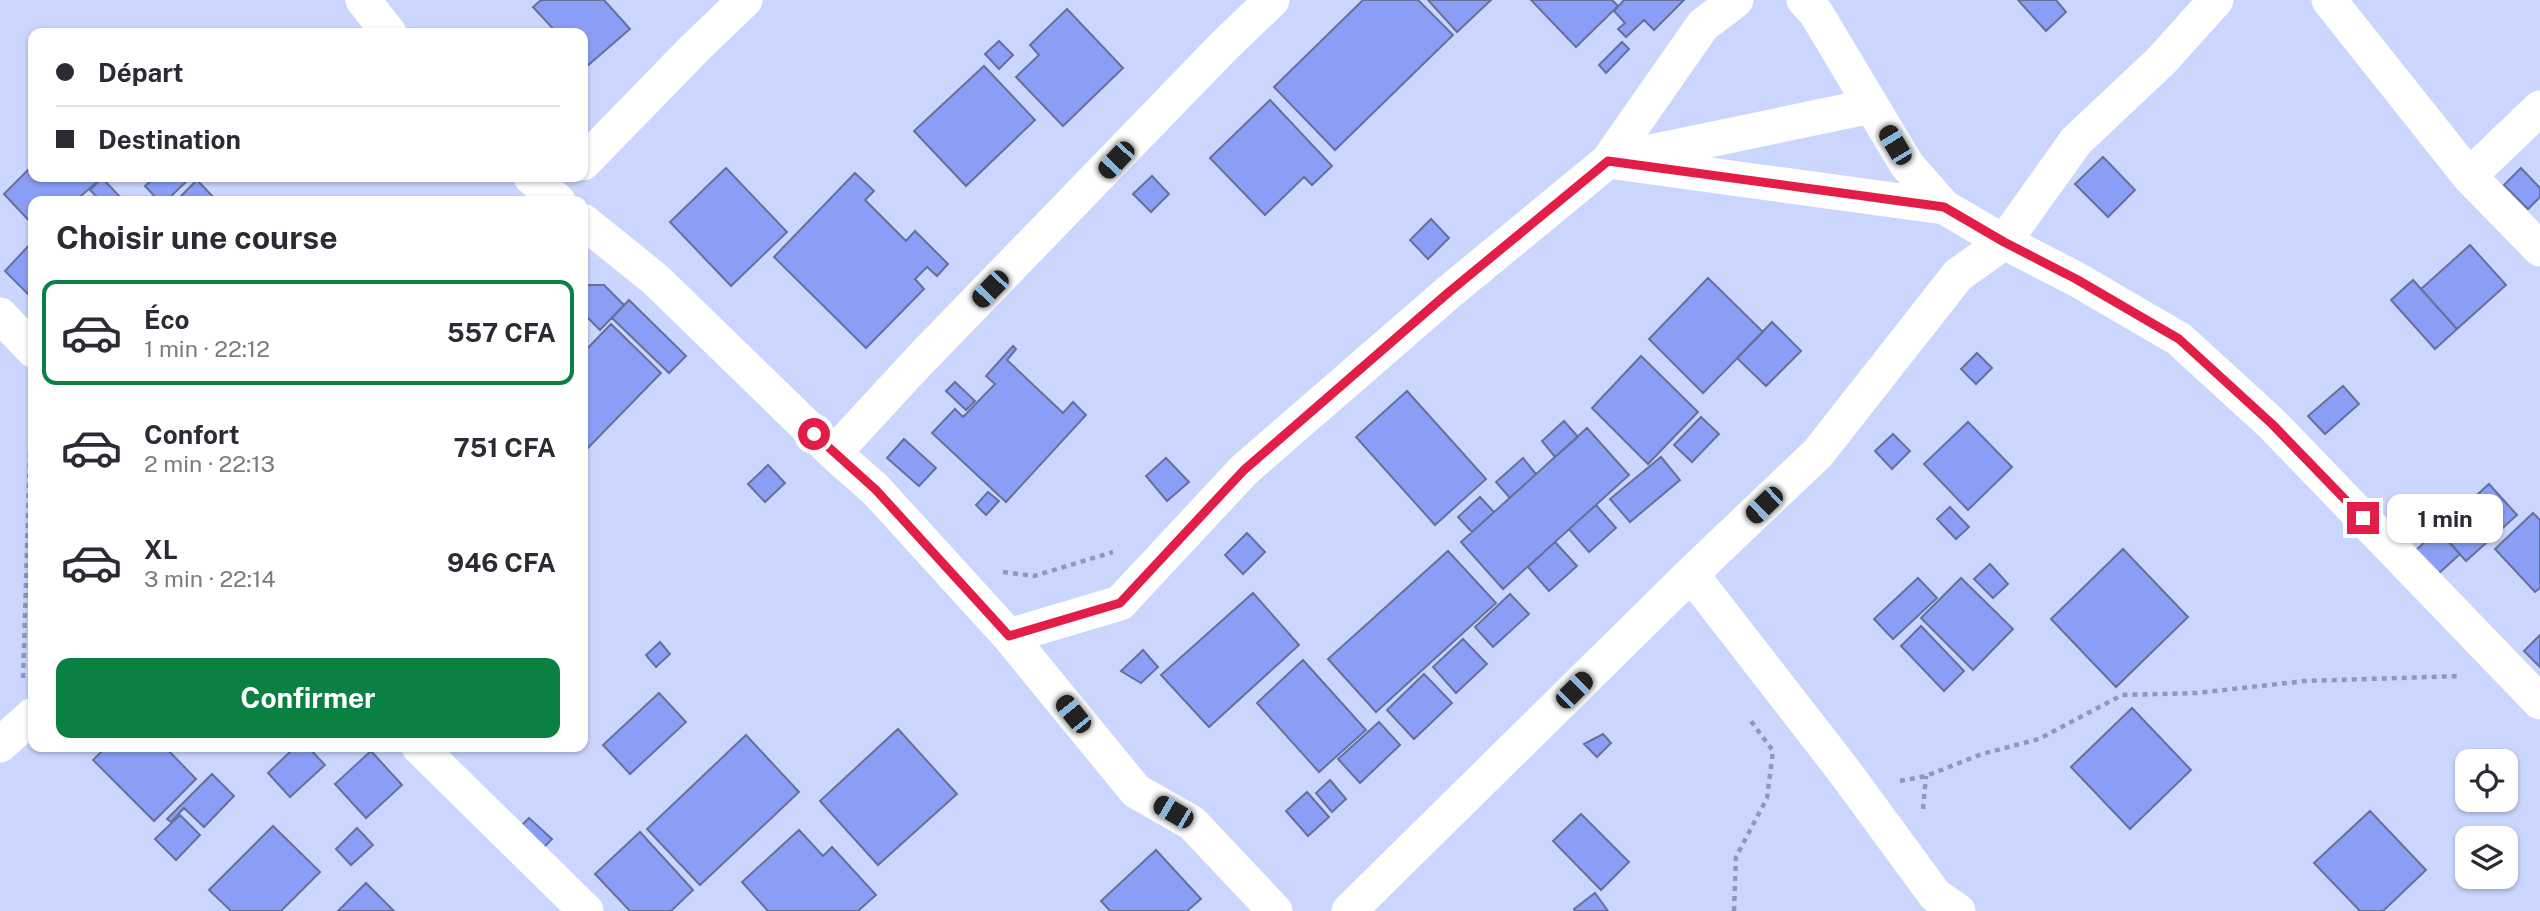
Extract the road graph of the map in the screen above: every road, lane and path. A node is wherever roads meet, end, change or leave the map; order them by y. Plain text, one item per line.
1 (363, 0) edge
2 (707, 0) edge
3 (745, 0) edge
4 (1272, 0) edge
5 (1736, 0) edge
6 (1804, 0) edge
7 (2216, 0) edge
8 (2329, 0) edge
9 (385, 28) edge
10 (695, 48) junction
11 (1871, 106) junction
12 (2540, 108) edge
13 (588, 158) edge
14 (1608, 161) junction
15 (2469, 176) junction
16 (1944, 207) junction
17 (588, 225) edge
18 (2004, 242) junction
19 (2540, 249) edge
20 (0, 315) edge
21 (28, 345) edge
22 (834, 453) junction
23 (28, 476) edge
24 (1122, 550) dead end
25 (944, 565) junction
26 (1691, 574) junction
27 (1009, 636) junction
28 (2508, 668) junction
29 (2540, 702) edge
30 (1750, 719) dead end
31 (18, 729) edge
32 (424, 752) edge
33 (1844, 771) junction
34 (586, 911) edge
35 (1275, 911) edge
36 (1349, 911) edge
37 (1734, 911) edge
38 (1958, 911) edge

1 - 9 street
2 - 10 street
3 - 10 street
4 - 22 street
5 - 14 street
6 - 11 street
7 - 18 street
8 - 15 street
10 - 13 street
11 - 14 street
11 - 16 street
12 - 15 street
14 - 16 street
14 - 27 street
15 - 19 street
16 - 18 street
17 - 22 street
18 - 26 street
18 - 28 street
20 - 21 street
22 - 25 street
23 - 31 path
24 - 25 path
25 - 27 street
26 - 33 street
26 - 36 street
27 - 35 street
28 - 29 street
28 - 33 path
30 - 37 path
32 - 34 street
33 - 38 street

